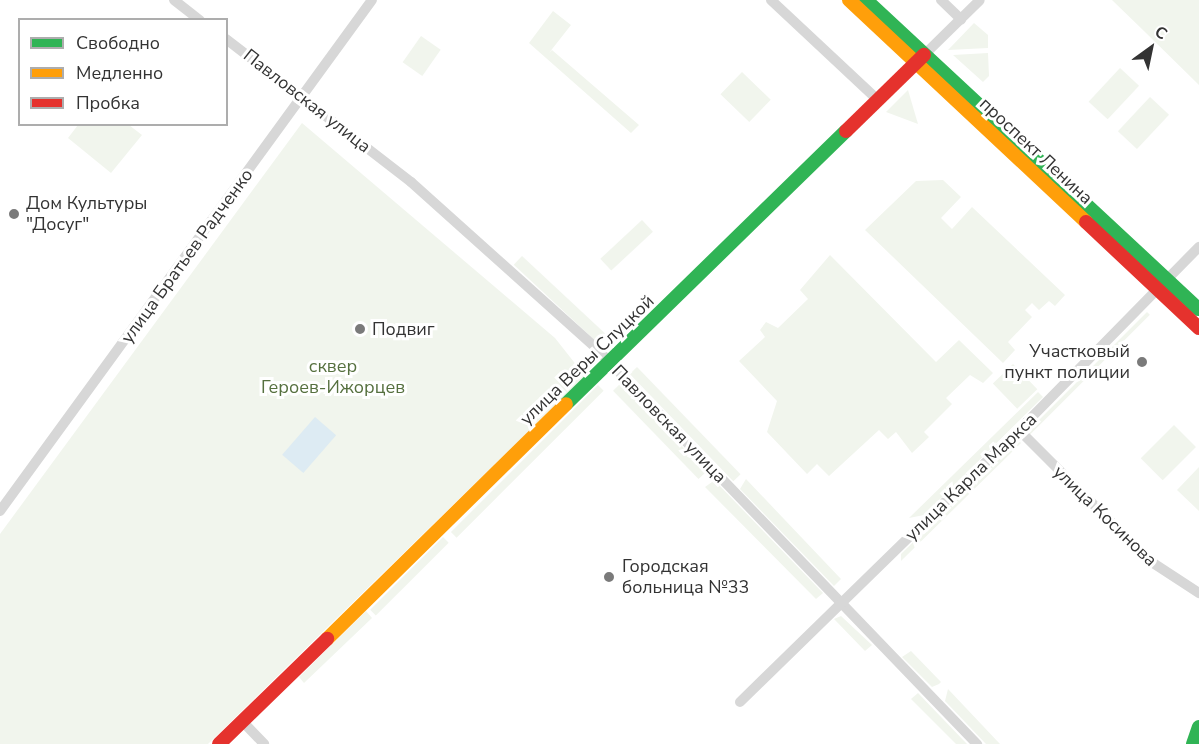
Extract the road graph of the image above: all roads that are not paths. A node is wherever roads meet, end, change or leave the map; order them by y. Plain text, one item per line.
1 (174, 0) edge
2 (372, 0) edge
3 (771, 0) edge
4 (849, 0) edge
5 (866, 0) edge
6 (941, 0) edge
7 (980, 0) edge
8 (197, 18) edge
9 (961, 19) junction
10 (228, 40) edge
11 (920, 59) junction
12 (303, 96) junction
13 (878, 100) junction
14 (1199, 248) edge
15 (1163, 286) junction
16 (1199, 309) edge
17 (1199, 328) edge
18 (610, 363) junction
19 (1019, 430) junction
20 (0, 511) edge
21 (1199, 593) edge
22 (842, 603) junction
23 (740, 702) dead end
24 (242, 721) junction
25 (1199, 728) edge
26 (219, 744) edge
27 (264, 744) edge
28 (977, 744) edge
29 (1193, 744) edge

1 - 8 street
2 - 12 street, улица Братьев Радченко
3 - 13 street
4 - 11 street, проспект Ленина
5 - 11 street, проспект Ленина
6 - 9 street
7 - 9 street, улица Веры Слуцкой
9 - 11 street, улица Веры Слуцкой
10 - 12 street, Павловская улица
11 - 13 street, улица Веры Слуцкой
11 - 15 street, проспект Ленина
12 - 18 street, Павловская улица
12 - 20 street, улица Братьев Радченко
13 - 18 street, улица Веры Слуцкой
14 - 15 street, улица Карла Маркса
15 - 16 street, проспект Ленина
15 - 17 street, проспект Ленина
15 - 19 street, улица Карла Маркса
18 - 22 street, Павловская улица
18 - 24 street, улица Веры Слуцкой
19 - 21 street, улица Косинова
19 - 22 street, улица Карла Маркса
22 - 23 street, улица Карла Маркса
22 - 28 street, Павловская улица
24 - 26 street, улица Веры Слуцкой
24 - 27 street
25 - 29 street

